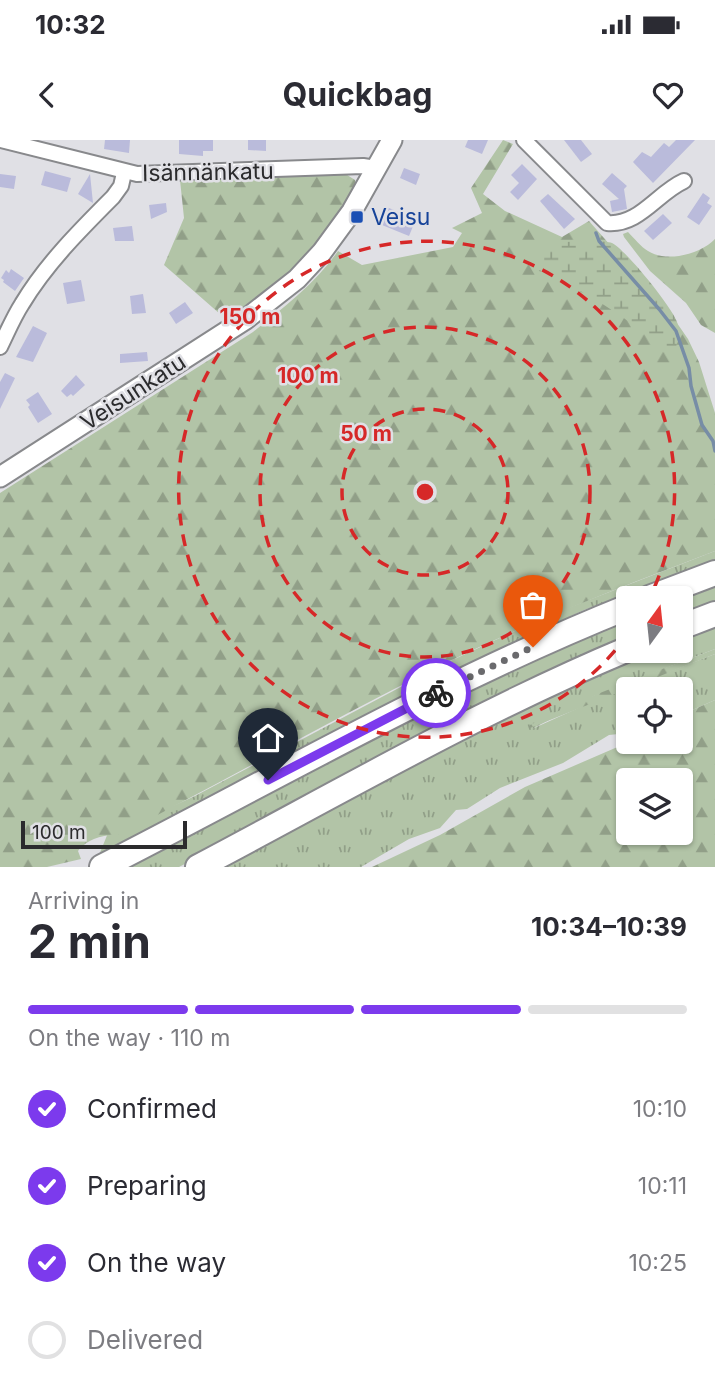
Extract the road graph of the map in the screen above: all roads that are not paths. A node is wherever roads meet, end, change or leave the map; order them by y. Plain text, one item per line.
1 (1, 140) edge
2 (392, 140) edge
3 (524, 140) edge
4 (376, 168) junction
5 (124, 173) junction
6 (684, 181) dead end
7 (0, 347) edge
8 (0, 477) edge
9 (715, 573) edge
10 (681, 586) edge
11 (616, 612) edge
12 (715, 614) edge
13 (693, 623) edge
14 (616, 655) edge
15 (102, 867) edge
16 (198, 867) edge

1 - 5 street, Isännänkatu
2 - 4 street, Veisunkatu
3 - 6 street
4 - 5 street, Isännänkatu
4 - 8 street, Veisunkatu
5 - 7 street
9 - 10 highway
11 - 15 highway
12 - 13 highway
14 - 16 highway

